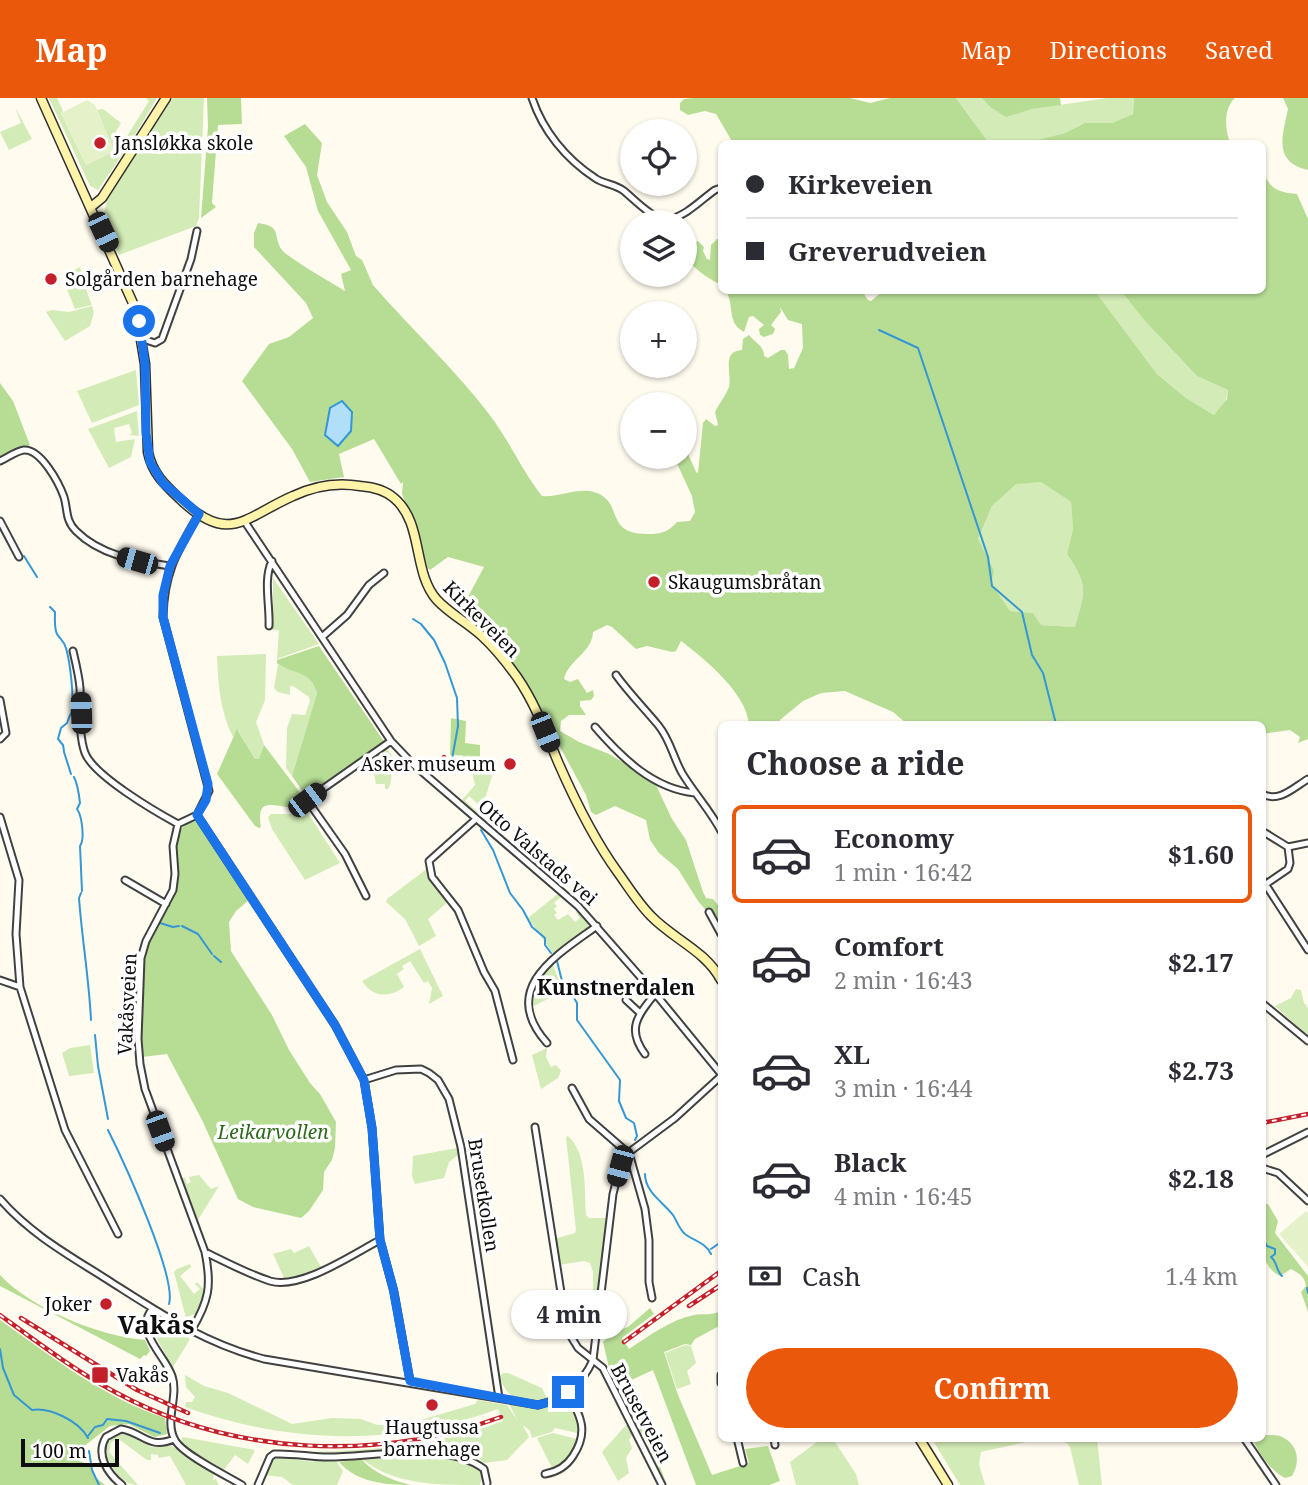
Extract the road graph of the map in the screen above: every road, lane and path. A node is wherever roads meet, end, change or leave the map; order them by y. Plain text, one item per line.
1 (41, 98) edge
2 (166, 98) edge
3 (532, 98) edge
4 (718, 189) edge
5 (91, 207) junction
6 (197, 231) dead end
7 (143, 339) junction
8 (0, 461) edge
9 (199, 514) junction
10 (0, 520) edge
11 (245, 522) junction
12 (19, 557) dead end
13 (272, 561) junction
14 (170, 566) junction
15 (384, 573) dead end
16 (269, 626) dead end
17 (322, 637) junction
18 (73, 651) dead end
19 (616, 675) dead end
20 (0, 700) edge
21 (596, 727) dead end
22 (0, 739) edge
23 (391, 741) junction
24 (1308, 779) edge
25 (695, 793) junction
26 (1266, 796) edge
27 (197, 815) junction
28 (0, 817) edge
29 (476, 819) junction
30 (178, 824) junction
31 (718, 826) edge
32 (1266, 833) edge
33 (1308, 843) edge
34 (1288, 847) junction
35 (125, 880) dead end
36 (1266, 880) edge
37 (1266, 884) edge
38 (366, 896) dead end
39 (166, 904) junction
40 (709, 912) dead end
41 (597, 926) junction
42 (718, 928) edge
43 (1308, 950) edge
44 (718, 976) edge
45 (0, 980) edge
46 (20, 987) junction
47 (655, 994) junction
48 (626, 1000) dead end
49 (1266, 1006) edge
50 (640, 1013) junction
51 (1308, 1041) edge
52 (547, 1043) dead end
53 (645, 1054) dead end
54 (513, 1060) dead end
55 (718, 1071) edge
56 (718, 1078) edge
57 (364, 1080) junction
58 (572, 1088) dead end
59 (535, 1127) dead end
60 (1308, 1132) edge
61 (628, 1153) junction
62 (1266, 1153) edge
63 (1266, 1169) edge
64 (0, 1199) edge
65 (1308, 1201) edge
66 (118, 1234) dead end
67 (380, 1240) junction
68 (205, 1252) junction
69 (652, 1298) dead end
70 (152, 1309) junction
71 (191, 1331) junction
72 (593, 1360) junction
73 (410, 1381) junction
74 (568, 1392) junction
75 (499, 1398) junction
76 (174, 1439) junction
77 (738, 1442) edge
78 (922, 1442) edge
79 (1247, 1442) edge
80 (743, 1463) dead end
81 (545, 1474) dead end
82 (487, 1483) edge
83 (122, 1485) edge
84 (242, 1485) edge
85 (258, 1485) edge
86 (662, 1485) edge
87 (948, 1485) edge
88 (1276, 1485) edge

1 - 5 main road
2 - 5 main road
3 - 4 street
5 - 7 main road
6 - 7 street
7 - 9 main road
8 - 14 street
9 - 11 main road
9 - 14 street
10 - 12 street
11 - 13 street, Otto Valstads vei
11 - 44 main road, Kirkeveien
13 - 16 street
13 - 17 street, Otto Valstads vei
14 - 27 street
15 - 17 street
17 - 23 street, Otto Valstads vei
18 - 30 street
19 - 25 street
20 - 22 street
21 - 25 street
23 - 29 street, Otto Valstads vei
23 - 38 street
24 - 26 street
25 - 31 street
27 - 30 street
27 - 57 street
28 - 46 street
29 - 41 street, Otto Valstads vei
29 - 54 street
30 - 39 street, Vakåsveien
32 - 34 street
33 - 34 street
34 - 36 street
35 - 39 street
37 - 43 street
39 - 68 street, Vakåsveien
40 - 42 street
41 - 47 street, Otto Valstads vei
41 - 52 street
45 - 46 street
46 - 66 street
47 - 50 street
47 - 55 street, Otto Valstads vei
48 - 50 street
49 - 51 street
50 - 53 street
56 - 61 street
57 - 67 street
57 - 75 street, Brusetkollen
58 - 61 street
59 - 72 street
60 - 62 street
61 - 69 street
61 - 72 street, Brusetveien
63 - 65 street
64 - 70 street
67 - 68 street
67 - 73 street
68 - 71 street, Vakåsveien
70 - 71 street
70 - 76 street
71 - 73 street
72 - 74 street
72 - 86 street, Brusetveien
73 - 75 street
74 - 75 street
74 - 81 street
76 - 83 street
76 - 84 street
77 - 80 street
78 - 87 main road
79 - 88 street
82 - 85 street

